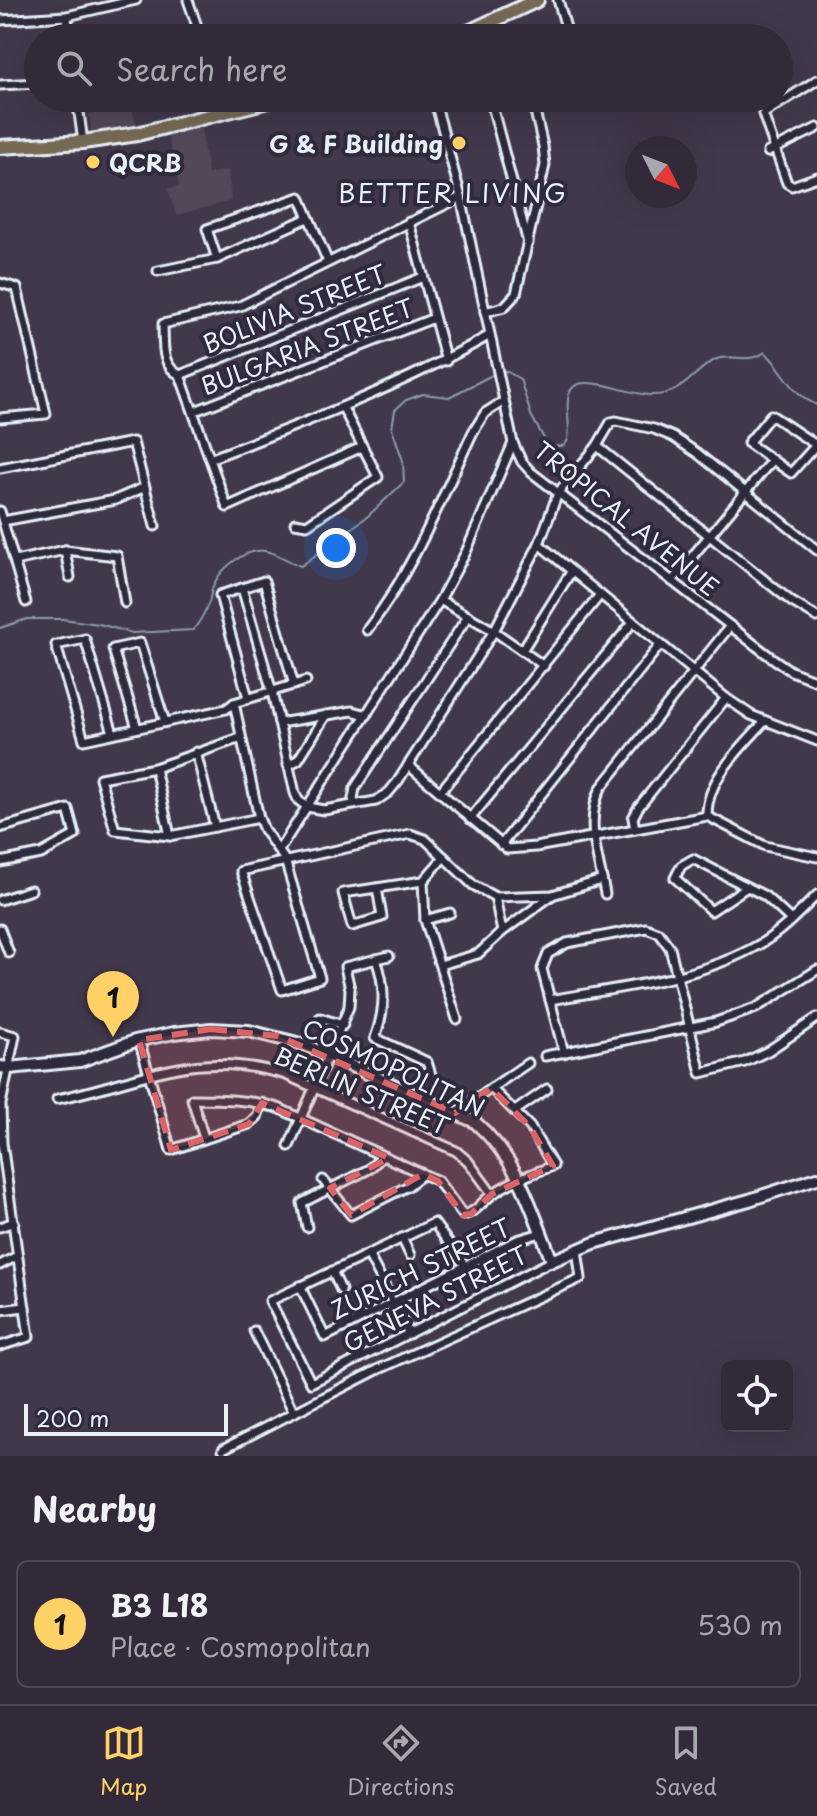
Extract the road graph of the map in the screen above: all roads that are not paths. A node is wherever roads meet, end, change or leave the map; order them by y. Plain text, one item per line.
1 (136, 0) edge
2 (188, 0) edge
3 (537, 0) edge
4 (558, 0) edge
5 (67, 16) junction
6 (0, 20) edge
7 (68, 24) edge
8 (196, 24) edge
9 (486, 24) edge
10 (565, 24) edge
11 (817, 80) edge
12 (24, 84) edge
13 (0, 85) edge
14 (793, 95) edge
15 (79, 112) edge
16 (227, 112) edge
17 (438, 112) edge
18 (494, 112) edge
19 (535, 112) edge
20 (766, 112) edge
21 (817, 128) edge
22 (83, 142) junction
23 (0, 147) edge
24 (771, 150) junction
25 (817, 177) edge
26 (461, 197) junction
27 (308, 218) junction
28 (409, 222) junction
29 (528, 245) junction
30 (217, 259) junction
31 (328, 262) junction
32 (158, 271) dead end
33 (423, 277) junction
34 (0, 283) edge
35 (485, 312) junction
36 (434, 318) junction
37 (490, 335) junction
38 (446, 361) junction
39 (180, 375) junction
40 (504, 401) junction
41 (343, 408) junction
42 (195, 411) junction
43 (0, 418) edge
44 (513, 443) junction
45 (597, 446) junction
46 (362, 447) junction
47 (212, 458) junction
48 (772, 460) junction
49 (0, 468) edge
50 (145, 487) junction
51 (558, 493) junction
52 (745, 493) junction
53 (0, 511) edge
54 (3, 521) junction
55 (295, 523) dead end
56 (155, 526) dead end
57 (710, 535) junction
58 (539, 544) junction
59 (65, 550) junction
60 (817, 550) edge
61 (15, 561) junction
62 (571, 572) junction
63 (70, 577) dead end
64 (672, 581) junction
65 (242, 588) junction
66 (600, 595) junction
67 (440, 600) junction
68 (26, 602) dead end
69 (125, 603) dead end
70 (468, 616) junction
71 (817, 617) edge
72 (633, 622) junction
73 (730, 626) junction
74 (367, 630) dead end
75 (494, 631) junction
76 (660, 645) junction
77 (523, 649) junction
78 (544, 666) junction
79 (693, 672) junction
80 (306, 681) dead end
81 (817, 681) edge
82 (294, 685) junction
83 (272, 692) junction
84 (248, 698) junction
85 (726, 698) junction
86 (234, 703) junction
87 (326, 715) junction
88 (367, 715) junction
89 (765, 721) junction
90 (165, 722) junction
91 (279, 723) junction
92 (137, 728) junction
93 (113, 733) junction
94 (240, 738) junction
95 (817, 741) edge
96 (196, 752) junction
97 (288, 765) junction
98 (408, 765) junction
99 (155, 768) junction
100 (440, 792) junction
101 (355, 804) junction
102 (307, 807) junction
103 (707, 816) junction
104 (259, 818) junction
105 (470, 819) junction
106 (215, 827) junction
107 (0, 828) edge
108 (635, 829) junction
109 (170, 836) junction
110 (594, 837) junction
111 (501, 845) junction
112 (279, 850) junction
113 (444, 857) junction
114 (817, 857) edge
115 (285, 860) junction
116 (0, 862) edge
117 (602, 880) junction
118 (423, 881) junction
119 (747, 887) junction
120 (377, 888) junction
121 (31, 890) dead end
122 (605, 894) dead end
123 (552, 895) junction
124 (817, 895) edge
125 (495, 897) junction
126 (0, 900) edge
127 (450, 913) dead end
128 (425, 920) junction
129 (791, 920) junction
130 (0, 929) edge
131 (502, 932) junction
132 (9, 953) dead end
133 (389, 956) dead end
134 (376, 959) junction
135 (440, 965) junction
136 (817, 970) edge
137 (679, 975) junction
138 (550, 1000) junction
139 (320, 1018) dead end
140 (817, 1018) edge
141 (457, 1019) dead end
142 (343, 1025) junction
143 (690, 1027) junction
144 (0, 1032) edge
145 (139, 1040) junction
146 (564, 1053) junction
147 (329, 1056) junction
148 (545, 1056) dead end
149 (528, 1063) dead end
150 (4, 1068) edge
151 (149, 1073) junction
152 (315, 1088) junction
153 (491, 1088) junction
154 (547, 1089) dead end
155 (57, 1099) dead end
156 (425, 1099) junction
157 (262, 1103) junction
158 (1, 1104) edge
159 (515, 1111) junction
160 (455, 1113) junction
161 (302, 1119) junction
162 (204, 1138) junction
163 (289, 1146) dead end
164 (383, 1156) junction
165 (423, 1174) junction
166 (817, 1178) edge
167 (520, 1179) junction
168 (323, 1180) dead end
169 (330, 1188) junction
170 (492, 1194) junction
171 (294, 1196) dead end
172 (302, 1203) junction
173 (14, 1222) junction
174 (0, 1227) edge
175 (307, 1227) dead end
176 (541, 1233) junction
177 (402, 1238) junction
178 (577, 1250) junction
179 (368, 1254) junction
180 (410, 1255) dead end
181 (17, 1256) junction
182 (552, 1261) junction
183 (0, 1265) edge
184 (466, 1267) junction
185 (332, 1271) junction
186 (300, 1286) junction
187 (341, 1290) dead end
188 (393, 1303) junction
189 (25, 1307) junction
190 (0, 1310) edge
191 (254, 1331) dead end
192 (409, 1334) junction
193 (0, 1346) edge
194 (294, 1413) junction
195 (223, 1449) dead end

1 - 5 street
2 - 8 street
3 - 9 main road
4 - 10 street
5 - 6 street
5 - 7 street
11 - 14 street
12 - 13 street
15 - 22 street
16 - 22 main road
17 - 26 street, TROPICAL AVENUE
18 - 29 street
19 - 29 street
20 - 24 street
21 - 24 street
22 - 23 main road
24 - 25 street
26 - 28 street
26 - 35 street, TROPICAL AVENUE
27 - 30 street
27 - 30 street
27 - 31 street
28 - 31 street
28 - 33 street
29 - 35 street
30 - 32 street
31 - 39 street
33 - 36 street
33 - 39 street, BOLIVIA STREET
34 - 43 street
35 - 37 street, TROPICAL AVENUE
36 - 38 street
36 - 42 street, BULGARIA STREET
37 - 38 street
37 - 40 street, TROPICAL AVENUE
38 - 41 street
39 - 42 street
40 - 44 street, TROPICAL AVENUE
40 - 74 street
41 - 46 street
41 - 47 street
42 - 47 street
44 - 51 street, TROPICAL AVENUE
44 - 67 street
45 - 51 street
45 - 52 street
45 - 57 street
46 - 47 street
46 - 55 street
48 - 48 street
48 - 52 street
49 - 50 street
50 - 54 street
50 - 56 street
51 - 58 street
51 - 64 street, TROPICAL AVENUE
52 - 57 street
52 - 60 street
53 - 54 street
54 - 61 street
57 - 64 street
57 - 71 street
58 - 62 street
58 - 75 street
59 - 61 street
59 - 63 street
59 - 69 street
61 - 68 street
62 - 66 street
62 - 77 street
64 - 73 street, TROPICAL AVENUE
65 - 82 street
65 - 83 street
65 - 84 street
66 - 72 street
66 - 78 street
67 - 70 street
67 - 88 street
70 - 75 street
70 - 101 street
72 - 76 street
72 - 105 street
73 - 79 street
73 - 81 street, TROPICAL AVENUE
75 - 77 street
75 - 98 street
76 - 79 street
76 - 111 street
77 - 78 street
78 - 100 street
79 - 85 street
79 - 110 street
80 - 82 street
82 - 83 street
83 - 84 street
83 - 91 street
84 - 86 street
85 - 89 street
85 - 108 street
86 - 90 street
86 - 94 street
87 - 88 street
87 - 91 street
87 - 97 street
88 - 102 street
89 - 95 street
89 - 103 street
90 - 92 street
90 - 92 street
91 - 97 street
92 - 93 street
93 - 93 street
94 - 96 street
94 - 104 street
96 - 99 street
96 - 106 street
97 - 102 street
98 - 100 street
98 - 101 street
99 - 109 street
99 - 109 street
100 - 105 street
101 - 102 street
102 - 112 street
103 - 108 street
103 - 114 street
104 - 106 street
104 - 112 street
105 - 111 street
106 - 109 street
107 - 116 street
108 - 110 street
110 - 111 street
110 - 117 street
112 - 115 street
113 - 115 street
113 - 118 street
113 - 125 street
115 - 115 street
117 - 122 street
117 - 123 street
118 - 120 street
118 - 128 street
119 - 119 street
119 - 129 street
120 - 120 street
121 - 126 street
123 - 125 street
123 - 131 street
124 - 129 street
125 - 131 street
127 - 128 street
128 - 135 street
129 - 137 street
130 - 132 street
131 - 135 street
133 - 134 street
134 - 142 street
134 - 156 street
135 - 141 street
136 - 143 street
137 - 138 street
137 - 138 street
137 - 143 street
138 - 146 street
139 - 142 street
140 - 143 street
142 - 147 street
143 - 146 street
144 - 150 street
145 - 147 street, COSMOPOLITAN
145 - 150 street, COSMOPOLITAN
145 - 151 street
146 - 148 street
147 - 152 street
147 - 156 street, COSMOPOLITAN
149 - 153 street
150 - 158 street
151 - 152 street, BERLIN STREET
151 - 155 street, BERLIN STREET
151 - 162 street
152 - 161 street
152 - 170 street, BERLIN STREET
153 - 159 street
153 - 160 street
154 - 159 street
156 - 160 street, COSMOPOLITAN
157 - 161 street
157 - 162 street
157 - 162 street
158 - 173 street
159 - 167 street
160 - 167 street, COSMOPOLITAN
161 - 163 street
161 - 164 street
164 - 165 street
164 - 169 street
165 - 169 street
165 - 170 street
166 - 178 street, GENEVA STREET
167 - 170 street
167 - 176 street, COSMOPOLITAN
168 - 169 street
169 - 172 street
171 - 172 street
172 - 175 street
173 - 174 street
173 - 181 street
176 - 182 street, COSMOPOLITAN
176 - 184 street, ZURICH STREET
177 - 179 street
177 - 180 street
177 - 184 street
178 - 182 street, GENEVA STREET
178 - 194 street
179 - 185 street
179 - 188 street
181 - 183 street
181 - 189 street
182 - 192 street, GENEVA STREET
184 - 188 street, ZURICH STREET
185 - 186 street
185 - 187 street
186 - 188 street, ZURICH STREET
186 - 192 street, GENEVA STREET
188 - 192 street
189 - 190 street
189 - 193 street
191 - 194 street
194 - 195 street

